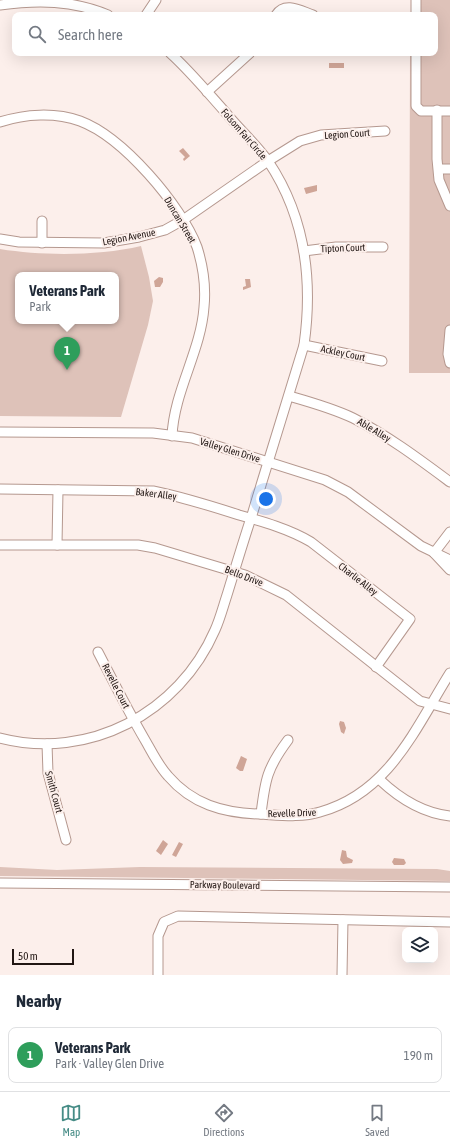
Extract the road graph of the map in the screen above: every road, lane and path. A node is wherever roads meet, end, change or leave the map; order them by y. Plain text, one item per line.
1 (156, 0) edge
2 (416, 0) edge
3 (0, 5) edge
4 (98, 12) edge
5 (148, 12) edge
6 (279, 12) edge
7 (304, 12) edge
8 (416, 12) edge
9 (173, 56) edge
10 (247, 56) edge
11 (416, 56) edge
12 (207, 92) junction
13 (438, 110) junction
14 (450, 110) edge
15 (0, 122) edge
16 (385, 132) dead end
17 (268, 161) junction
18 (439, 169) junction
19 (450, 169) edge
20 (450, 206) edge
21 (182, 220) junction
22 (42, 221) dead end
23 (0, 239) edge
24 (42, 243) junction
25 (383, 247) dead end
26 (304, 251) junction
27 (450, 330) edge
28 (304, 345) junction
29 (382, 361) dead end
30 (450, 363) edge
31 (289, 396) junction
32 (0, 432) edge
33 (172, 436) junction
34 (269, 462) junction
35 (450, 482) edge
36 (0, 489) edge
37 (58, 490) junction
38 (251, 518) junction
39 (450, 532) edge
40 (0, 545) edge
41 (57, 545) junction
42 (434, 553) junction
43 (450, 560) edge
44 (450, 570) edge
45 (234, 572) junction
46 (98, 652) dead end
47 (376, 667) junction
48 (450, 673) edge
49 (430, 705) junction
50 (450, 709) edge
51 (134, 721) junction
52 (0, 738) edge
53 (288, 740) dead end
54 (47, 744) junction
55 (380, 780) junction
56 (261, 814) junction
57 (450, 816) edge
58 (66, 840) dead end
59 (0, 883) edge
60 (450, 887) edge
61 (343, 920) junction
62 (450, 922) edge
63 (158, 975) edge
64 (342, 975) edge

1 - 5 street
2 - 8 street
3 - 4 street
6 - 7 street
9 - 12 street, Folsom Fair Circle
10 - 12 street
11 - 13 street
12 - 17 street, Folsom Fair Circle
13 - 14 street
13 - 18 street
15 - 21 street, Duncan Street
16 - 17 street, Legion Court
17 - 21 street, Legion Avenue
17 - 26 street, Folsom Fair Circle
18 - 19 street
18 - 20 street
21 - 24 street, Legion Avenue
21 - 33 street, Duncan Street
22 - 24 street
23 - 24 street, Legion Avenue
25 - 26 street, Tipton Court
26 - 28 street, Folsom Fair Circle
27 - 30 street
28 - 29 street, Ackley Court
28 - 31 street, Folsom Fair Circle
31 - 34 street, Folsom Fair Circle
31 - 35 street, Able Alley
32 - 33 street, Valley Glen Drive
33 - 34 street, Valley Glen Drive
34 - 38 street, Folsom Fair Circle
34 - 42 street, Valley Glen Drive
36 - 37 street, Baker Alley
37 - 38 street, Baker Alley
37 - 41 street
38 - 45 street, Folsom Fair Circle
38 - 47 street, Charlie Alley
39 - 42 street
40 - 41 street, Bello Drive
41 - 45 street, Bello Drive
42 - 43 street, Valley Glen Drive
42 - 44 street, Valley Glen Drive
45 - 47 street, Bello Drive
45 - 51 street, Folsom Fair Circle
46 - 51 street, Revelle Court
47 - 49 street, Bello Drive
48 - 49 street, Revelle Drive
49 - 50 street, Bello Drive
49 - 55 street, Revelle Drive
51 - 54 street, Folsom Fair Circle
51 - 56 street, Revelle Drive
52 - 54 street, Folsom Fair Circle
53 - 56 street
54 - 58 street, Smith Court
55 - 56 street, Revelle Drive
55 - 57 street
59 - 60 street, Parkway Boulevard
61 - 62 street
61 - 63 street
61 - 64 street

